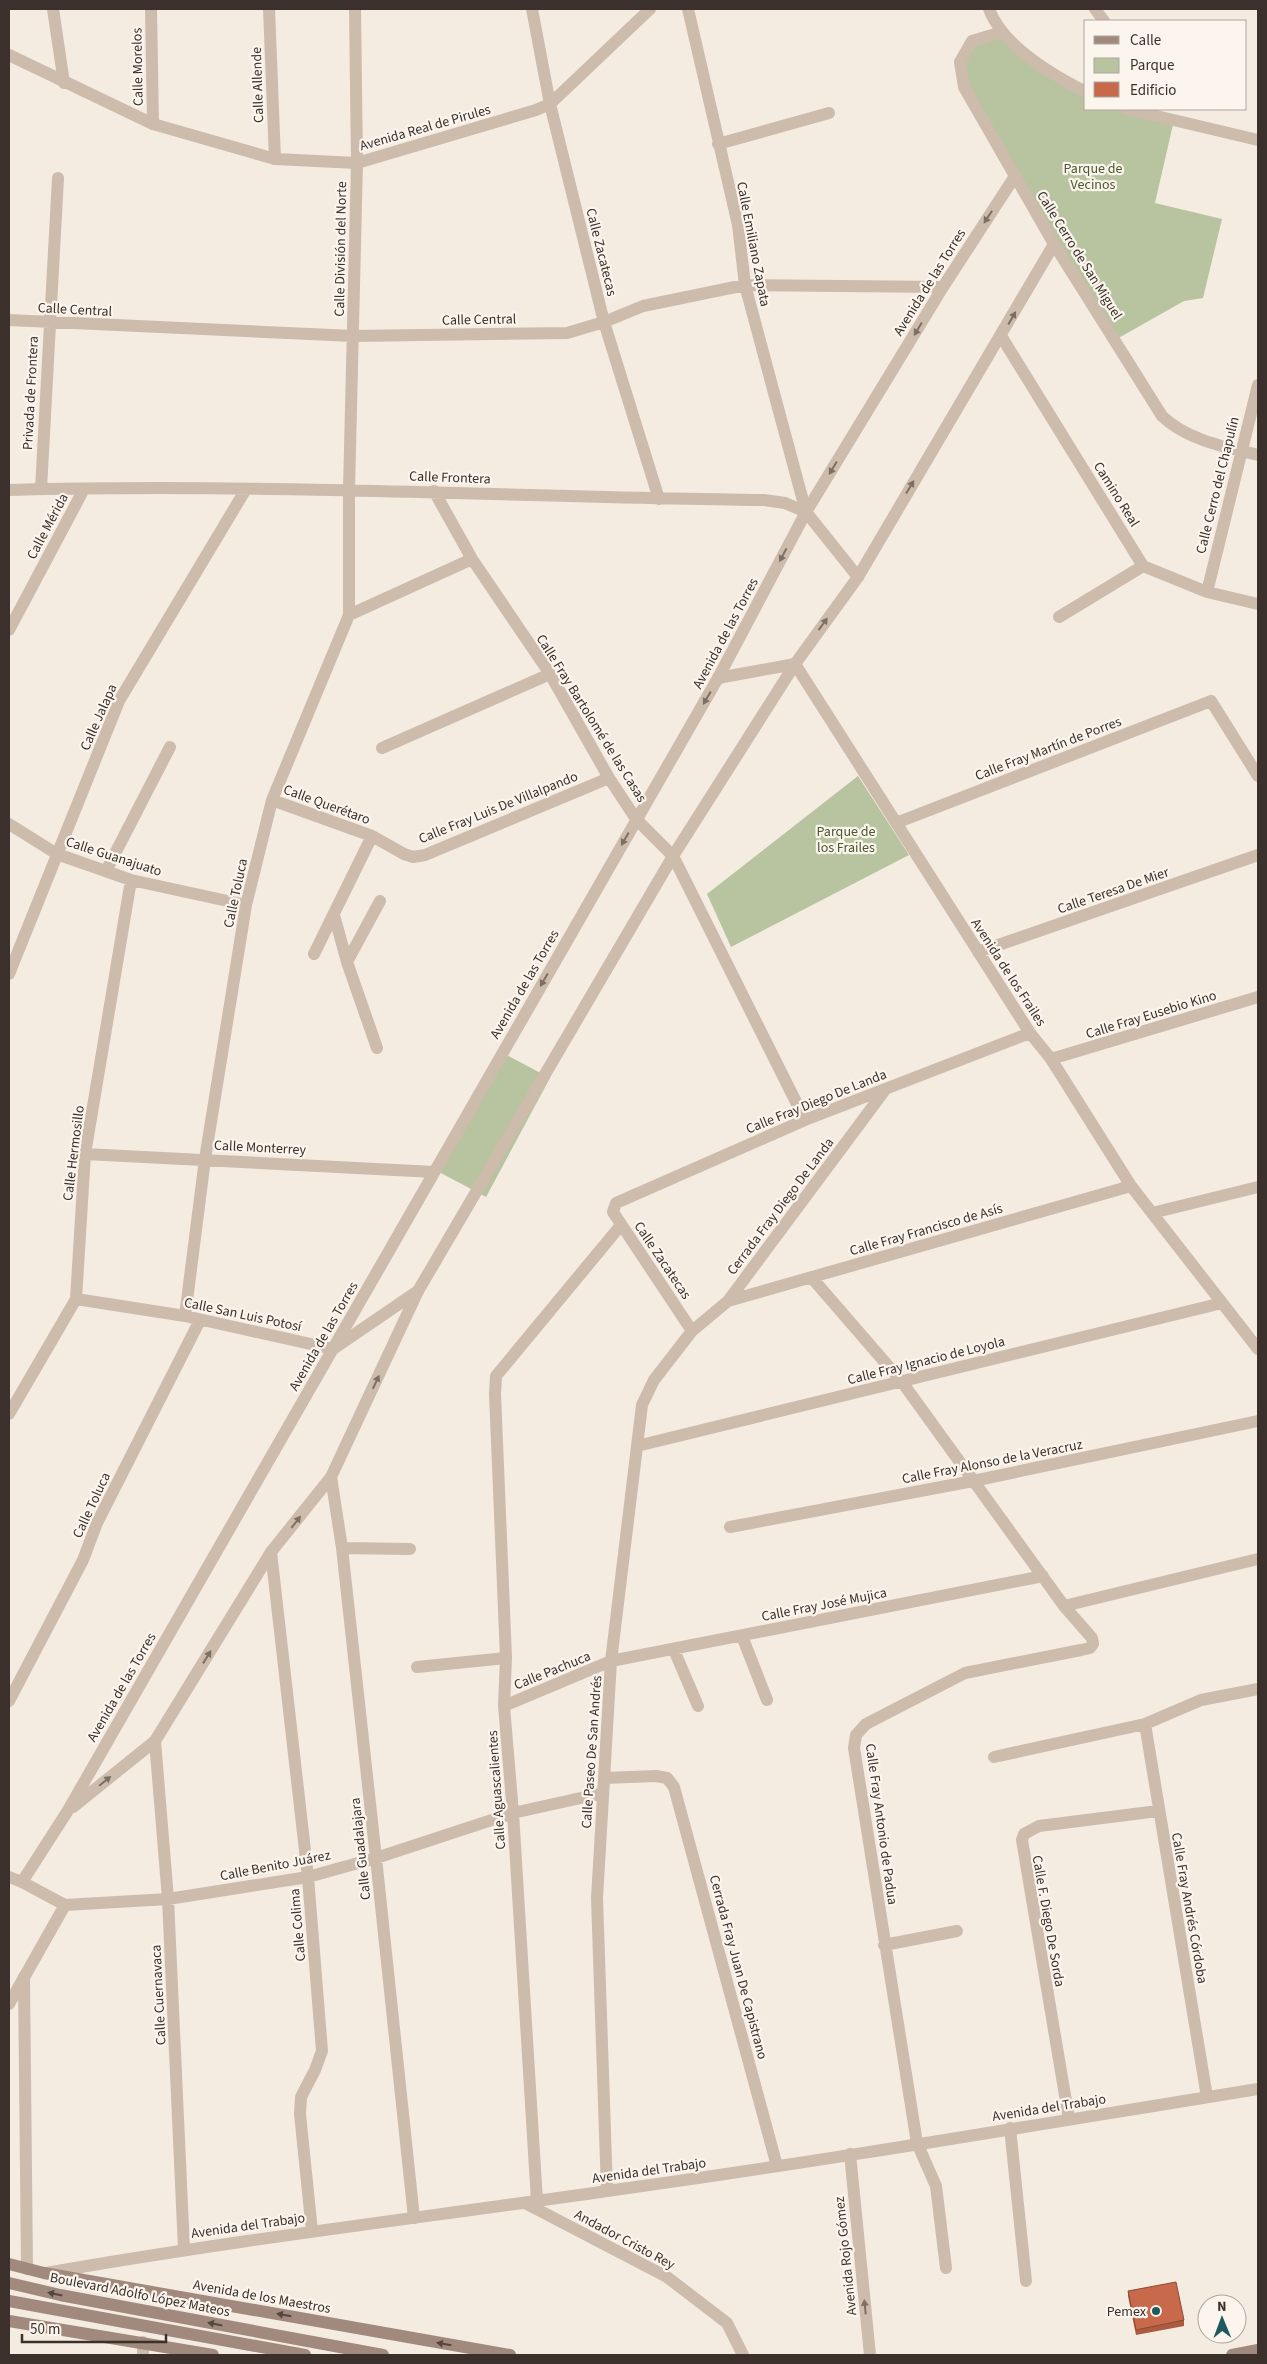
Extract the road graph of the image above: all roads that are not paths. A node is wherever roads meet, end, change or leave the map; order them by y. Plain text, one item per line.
1 (52, 9) edge
2 (151, 9) edge
3 (269, 9) edge
4 (355, 9) edge
5 (532, 9) edge
6 (650, 9) edge
7 (688, 9) edge
8 (1095, 9) edge
9 (986, 10) edge
10 (1103, 20) edge
11 (1002, 32) junction
12 (9, 55) edge
13 (64, 83) junction
14 (1084, 91) edge
15 (550, 104) junction
16 (1131, 110) edge
17 (1167, 110) edge
18 (829, 113) dead end
19 (1174, 120) junction
20 (153, 124) junction
21 (1258, 140) edge
22 (718, 144) junction
23 (275, 159) junction
24 (357, 163) junction
25 (1015, 176) junction
26 (58, 178) dead end
27 (1054, 244) junction
28 (745, 285) junction
29 (943, 287) junction
30 (9, 320) edge
31 (49, 322) junction
32 (604, 322) junction
33 (353, 336) junction
34 (1001, 336) junction
35 (1258, 385) edge
36 (1240, 451) junction
37 (1258, 455) edge
38 (84, 489) junction
39 (246, 489) junction
40 (9, 490) edge
41 (41, 490) junction
42 (349, 490) junction
43 (434, 491) junction
44 (659, 499) junction
45 (806, 512) junction
46 (472, 559) junction
47 (1143, 566) junction
48 (858, 577) junction
49 (1207, 592) junction
50 (1258, 604) edge
51 (349, 615) junction
52 (1059, 617) dead end
53 (9, 630) edge
54 (795, 664) junction
55 (550, 674) junction
56 (718, 678) junction
57 (170, 747) dead end
58 (382, 748) dead end
59 (1258, 776) edge
60 (609, 778) junction
61 (272, 800) junction
62 (636, 819) junction
63 (896, 822) junction
64 (9, 824) edge
65 (372, 836) junction
66 (57, 854) junction
67 (673, 856) junction
68 (1258, 856) edge
69 (106, 871) junction
70 (131, 880) junction
71 (380, 902) dead end
72 (246, 905) junction
73 (334, 915) junction
74 (978, 952) junction
75 (314, 954) dead end
76 (347, 962) junction
77 (9, 974) edge
78 (1258, 998) edge
79 (1030, 1033) junction
80 (377, 1048) dead end
81 (1051, 1059) junction
82 (885, 1090) junction
83 (805, 1120) junction
84 (85, 1154) junction
85 (205, 1159) junction
86 (434, 1172) junction
87 (1131, 1186) junction
88 (1258, 1187) edge
89 (616, 1203) joint
90 (1152, 1212) junction
91 (621, 1225) junction
92 (812, 1278) junction
93 (418, 1291) junction
94 (76, 1299) junction
95 (728, 1301) junction
96 (1222, 1303) junction
97 (185, 1316) junction
98 (200, 1320) junction
99 (692, 1332) junction
100 (333, 1349) junction
101 (1258, 1350) edge
102 (902, 1382) junction
103 (9, 1414) edge
104 (1258, 1421) edge
105 (638, 1446) junction
106 (331, 1477) junction
107 (973, 1481) junction
108 (730, 1526) dead end
109 (342, 1548) junction
110 (410, 1549) dead end
111 (272, 1552) junction
112 (1258, 1559) edge
113 (1043, 1576) junction
114 (1064, 1606) junction
115 (742, 1636) junction
116 (674, 1650) junction
117 (506, 1658) junction
118 (611, 1662) junction
119 (418, 1667) dead end
120 (1258, 1688) edge
121 (767, 1700) dead end
122 (9, 1701) edge
123 (504, 1706) junction
124 (698, 1706) dead end
125 (1145, 1724) junction
126 (155, 1741) junction
127 (994, 1757) dead end
128 (604, 1778) junction
129 (603, 1793) junction
130 (1158, 1810) junction
131 (67, 1812) junction
132 (513, 1813) junction
133 (376, 1858) junction
134 (9, 1877) edge
135 (308, 1877) junction
136 (22, 1882) junction
137 (168, 1899) junction
138 (65, 1905) junction
139 (957, 1931) dead end
140 (884, 1945) junction
141 (24, 1978) junction
142 (9, 2004) edge
143 (1258, 2089) edge
144 (1207, 2097) junction
145 (1069, 2119) junction
146 (1010, 2128) junction
147 (917, 2143) junction
148 (850, 2154) junction
149 (777, 2166) junction
150 (607, 2191) junction
151 (531, 2202) junction
152 (414, 2218) junction
153 (312, 2231) junction
154 (184, 2249) junction
155 (15, 2267) edge
156 (946, 2268) dead end
157 (44, 2273) junction
158 (1026, 2281) dead end
159 (9, 2283) edge
160 (9, 2301) edge
161 (9, 2321) edge
162 (143, 2349) edge
163 (1258, 2350) edge
164 (213, 2355) edge
165 (305, 2355) edge
166 (383, 2355) edge
167 (510, 2355) edge
168 (743, 2355) edge
169 (870, 2355) edge
170 (1232, 2355) edge

1 - 13 street
2 - 20 street, Calle Morelos
3 - 23 street, Calle Allende
4 - 24 street, Calle División del Norte
5 - 15 street, Calle Zacatecas
6 - 15 street, Avenida Real de Pirules
7 - 22 street, Calle Emiliano Zapata
8 - 10 street
9 - 11 street
11 - 14 street
11 - 25 street, Calle Cerro de San Miguel
12 - 13 street, Avenida Real de Pirules
13 - 20 street, Avenida Real de Pirules
15 - 24 street, Avenida Real de Pirules
15 - 32 street, Calle Zacatecas
16 - 19 street
17 - 19 street
18 - 22 street
19 - 21 street
20 - 23 street, Avenida Real de Pirules
22 - 28 street, Calle Emiliano Zapata
23 - 24 street, Avenida Real de Pirules
24 - 33 street, Calle División del Norte
25 - 27 street, Calle Cerro de San Miguel
25 -> 29 street, Avenida de las Torres
26 - 31 street, Privada de Frontera
34 -> 27 street, Avenida de las Torres
27 - 36 street, Calle Cerro de San Miguel
28 - 29 street, Calle Central
28 - 32 street, Calle Central
28 - 45 street, Calle Emiliano Zapata
29 -> 45 street, Avenida de las Torres
30 - 31 street, Calle Central
31 - 33 street, Calle Central
31 - 41 street, Privada de Frontera
32 - 33 street, Calle Central
32 - 44 street, Calle Zacatecas
33 - 42 street, Calle División del Norte
34 - 47 street, Camino Real
48 -> 34 street, Avenida de las Torres
35 - 36 street, Calle Cerro del Chapulín
36 - 37 street, Calle Cerro de San Miguel
36 - 49 street, Calle Cerro del Chapulín
38 - 39 street, Calle Frontera
38 - 41 street, Calle Frontera
38 - 53 street, Calle Mérida
39 - 42 street, Calle Frontera
39 - 66 street, Calle Jalapa
40 - 41 street, Calle Frontera
42 - 43 street, Calle Frontera
42 - 51 street, Calle Toluca
43 - 44 street, Calle Frontera
43 - 46 street, Calle Fray Bartolomé de las Casas
44 - 45 street, Calle Frontera
45 - 48 street, Calle Frontera
45 -> 56 street, Avenida de las Torres
46 - 51 street
46 - 55 street, Calle Fray Bartolomé de las Casas
47 - 49 street
47 - 52 street
54 -> 48 street, Avenida de las Torres
49 - 50 street
51 - 61 street, Calle Toluca
54 - 56 street
54 - 63 street, Avenida de los Frailes
54 - 67 street, Avenida de las Torres
55 - 58 street
55 - 60 street, Calle Fray Bartolomé de las Casas
56 -> 62 street, Avenida de las Torres
57 - 69 street
59 - 63 street, Calle Fray Martín de Porres
60 - 62 street, Calle Fray Bartolomé de las Casas
60 - 65 street, Calle Fray Luis De Villalpando
61 - 65 street, Calle Querétaro
61 - 72 street, Calle Toluca
62 - 67 street, Calle Fray Bartolomé de las Casas
62 -> 86 street, Avenida de las Torres
63 - 74 street, Avenida de los Frailes
64 - 66 street, Calle Guanajuato
65 - 73 street
66 - 69 street, Calle Guanajuato
66 - 77 street, Calle Jalapa
67 - 83 street, Calle Fray Bartolomé de las Casas
67 - 93 street, Avenida de las Torres
68 - 74 street, Calle Teresa De Mier
69 - 70 street, Calle Guanajuato
70 - 72 street, Calle Guanajuato
70 - 84 street, Calle Hermosillo
71 - 76 street
72 - 85 street, Calle Toluca
73 - 75 street
73 - 76 street
74 - 79 street, Avenida de los Frailes
76 - 80 street
78 - 81 street, Calle Fray Eusebio Kino
79 - 81 street, Avenida de los Frailes
79 - 82 street, Calle Fray Diego De Landa
81 - 87 street, Avenida de los Frailes
82 - 83 street, Calle Fray Diego De Landa
82 - 95 street, Cerrada Fray Diego De Landa
83 - 89 street, Calle Fray Diego De Landa
84 - 85 street, Calle Monterrey
84 - 94 street, Calle Hermosillo
85 - 86 street, Calle Monterrey
85 - 97 street, Calle Toluca
86 - 100 street, Avenida de las Torres
87 - 90 street, Avenida de los Frailes
87 - 92 street, Calle Fray Francisco de Asís
88 - 90 street
89 - 91 street, Calle Zacatecas
90 - 96 street, Avenida de los Frailes
91 - 99 street, Calle Zacatecas
91 - 117 street, Calle Aguascalientes
92 - 95 street, Calle Fray Francisco de Asís
92 - 102 street
93 - 100 street
106 -> 93 street, Avenida de las Torres
94 - 97 street, Calle San Luis Potosí
94 - 103 street, Calle Hermosillo
95 - 99 street, Cerrada Fray Diego De Landa
96 - 101 street, Avenida de los Frailes
96 - 102 street, Calle Fray Ignacio de Loyola
97 - 98 street, Calle San Luis Potosí
98 - 100 street, Calle San Luis Potosí
98 - 122 street, Calle Toluca
99 - 105 street, Calle Paseo De San Andrés
100 - 131 street, Avenida de las Torres
102 - 105 street, Calle Fray Ignacio de Loyola
102 - 107 street
104 - 107 street, Calle Fray Alonso de la Veracruz
105 - 118 street, Calle Paseo De San Andrés
106 - 109 street, Calle Guadalajara
111 -> 106 street, Avenida de las Torres
107 - 108 street, Calle Fray Alonso de la Veracruz
107 - 113 street
109 - 110 street
109 - 133 street, Calle Guadalajara
126 -> 111 street, Avenida de las Torres
111 - 135 street, Calle Colima
112 - 114 street
113 - 114 street
113 - 115 street, Calle Fray José Mujica
114 - 140 street, Calle Fray Antonio de Padua
115 - 116 street, Calle Fray José Mujica
115 - 121 street
116 - 118 street, Calle Fray José Mujica
116 - 124 street
117 - 119 street
117 - 123 street, Calle Aguascalientes
118 - 123 street, Calle Pachuca
118 - 128 street, Calle Paseo De San Andrés
120 - 125 street
123 - 132 street, Calle Aguascalientes
125 - 127 street
125 - 130 street, Calle Fray Andrés Córdoba
131 -> 126 street, Avenida de las Torres
126 - 137 street, Calle Cuernavaca
128 - 129 street, Calle Paseo De San Andrés
128 - 149 street, Cerrada Fray Juan De Capistrano
129 - 132 street, Calle Benito Juárez
129 - 150 street, Calle Paseo De San Andrés
130 - 144 street, Calle Fray Andrés Córdoba
130 - 145 street, Calle F. Diego De Sorda
131 - 136 street, Avenida de las Torres
132 - 133 street, Calle Benito Juárez
132 - 151 street, Calle Aguascalientes
133 - 135 street, Calle Benito Juárez
133 - 152 street, Calle Guadalajara
134 - 136 street
135 - 137 street, Calle Benito Juárez
135 - 153 street, Calle Colima
136 - 138 street
137 - 138 street, Calle Benito Juárez
137 - 154 street, Calle Cuernavaca
138 - 141 street
139 - 140 street
140 - 147 street, Calle Fray Antonio de Padua
141 - 142 street
141 - 155 street
143 - 144 street, Avenida del Trabajo
144 - 145 street, Avenida del Trabajo
145 - 146 street, Avenida del Trabajo
146 - 147 street, Avenida del Trabajo
146 - 158 street
147 - 148 street, Avenida del Trabajo
147 - 156 street, Calle Fray Antonio de Padua
148 - 149 street, Avenida del Trabajo
169 -> 148 street, Avenida Rojo Gómez
149 - 150 street, Avenida del Trabajo
150 - 151 street, Avenida del Trabajo
151 - 152 street, Avenida del Trabajo
151 - 168 street, Andador Cristo Rey
152 - 153 street, Avenida del Trabajo
153 - 154 street, Avenida del Trabajo
154 - 157 street, Avenida del Trabajo
155 - 157 main road, Avenida de los Maestros
167 -> 157 main road, Avenida de los Maestros
166 -> 159 main road, Boulevard Adolfo López Mateos
160 - 165 main road
161 - 162 main road
162 - 164 main road
163 - 170 main road

